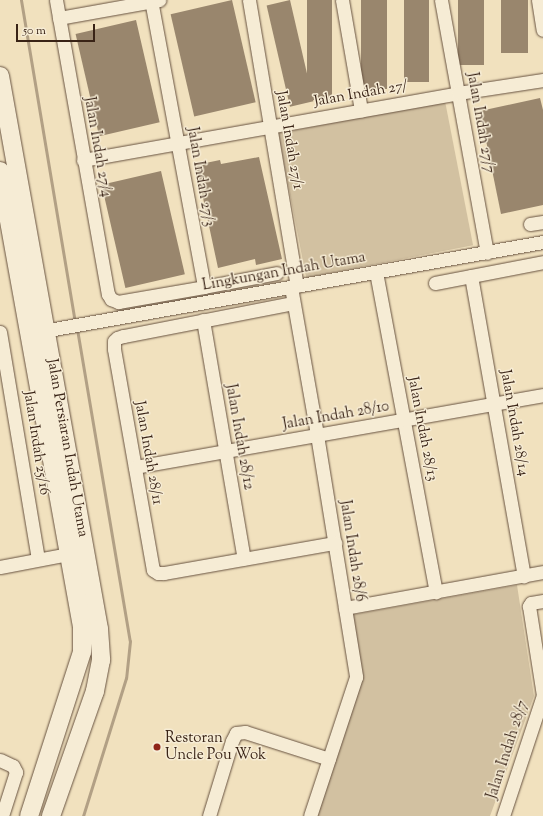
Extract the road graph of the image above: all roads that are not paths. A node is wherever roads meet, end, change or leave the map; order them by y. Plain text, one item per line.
1 (56, 0) edge
2 (154, 0) edge
3 (248, 0) edge
4 (342, 0) edge
5 (441, 0) edge
6 (538, 0) edge
7 (59, 18) junction
8 (543, 30) edge
9 (0, 76) edge
10 (543, 80) edge
11 (458, 93) junction
12 (361, 110) junction
13 (270, 126) junction
14 (177, 143) junction
15 (83, 160) junction
16 (0, 171) edge
17 (9, 199) edge
18 (543, 222) edge
19 (530, 224) dead end
20 (543, 242) edge
21 (486, 252) junction
22 (543, 262) edge
23 (376, 272) junction
24 (277, 273) dead end
25 (471, 276) junction
26 (435, 284) dead end
27 (294, 286) junction
28 (204, 287) junction
29 (293, 302) junction
30 (203, 320) junction
31 (0, 332) edge
32 (38, 332) junction
33 (543, 395) edge
34 (494, 404) junction
35 (404, 420) junction
36 (318, 435) junction
37 (226, 451) junction
38 (135, 467) junction
39 (335, 542) junction
40 (68, 554) junction
41 (38, 559) junction
42 (244, 559) junction
43 (0, 567) edge
44 (543, 572) edge
45 (524, 576) junction
46 (436, 592) junction
47 (543, 601) edge
48 (345, 608) junction
49 (543, 695) edge
50 (329, 759) junction
51 (0, 760) edge
52 (2, 816) edge
53 (29, 816) edge
54 (51, 816) edge
55 (209, 816) edge
56 (310, 816) edge
57 (503, 816) edge

1 - 7 street, Jalan Indah 27/4
2 - 7 street
2 - 14 street, Jalan Indah 27/3
3 - 13 street, Jalan Indah 27/1
4 - 12 street
5 - 11 street, Jalan Indah 27/7
6 - 8 street
7 - 15 street, Jalan Indah 27/4
9 - 17 main road, Jalan Persiaran Indah Utama
10 - 11 street, Jalan Indah 27/
11 - 12 street, Jalan Indah 27/
11 - 21 street, Jalan Indah 27/7
12 - 13 street, Jalan Indah 27/
13 - 14 street, Jalan Indah 27/
13 - 27 street, Jalan Indah 27/1
14 - 15 street, Jalan Indah 27/
14 - 28 street, Jalan Indah 27/3
15 - 28 street, Jalan Indah 27/4
16 - 17 main road, Jalan Persiaran Indah Utama
17 - 32 main road, Jalan Persiaran Indah Utama
18 - 19 street
20 - 21 street, Lingkungan Indah Utama
21 - 23 street, Lingkungan Indah Utama
22 - 25 street
23 - 27 street, Lingkungan Indah Utama
23 - 35 street, Jalan Indah 28/13
24 - 28 street
25 - 26 street
25 - 34 street, Jalan Indah 28/14
27 - 29 street, Jalan Indah 28/6
27 - 32 street, Lingkungan Indah Utama
29 - 30 street
29 - 36 street, Jalan Indah 28/6
30 - 37 street, Jalan Indah 28/12
30 - 38 street, Jalan Indah 28/11
31 - 41 street, Jalan Indah 25/16
32 - 40 main road, Jalan Persiaran Indah Utama
32 - 54 main road, Jalan Persiaran Indah Utama
33 - 34 street, Jalan Indah 28/10
34 - 35 street, Jalan Indah 28/10
34 - 45 street, Jalan Indah 28/14
35 - 36 street, Jalan Indah 28/10
35 - 46 street, Jalan Indah 28/13
36 - 37 street, Jalan Indah 28/10
36 - 39 street, Jalan Indah 28/6
37 - 38 street, Jalan Indah 28/10
37 - 42 street, Jalan Indah 28/12
38 - 42 street, Jalan Indah 28/11
39 - 42 street
39 - 48 street, Jalan Indah 28/6
40 - 41 street
40 - 53 main road, Jalan Persiaran Indah Utama
41 - 43 street
44 - 45 street
45 - 46 street
46 - 48 street
47 - 49 street, Jalan Indah 28/7
48 - 50 street, Jalan Indah 28/6
49 - 57 street, Jalan Indah 28/7
50 - 55 street
50 - 56 street, Jalan Indah 28/6
51 - 52 street

